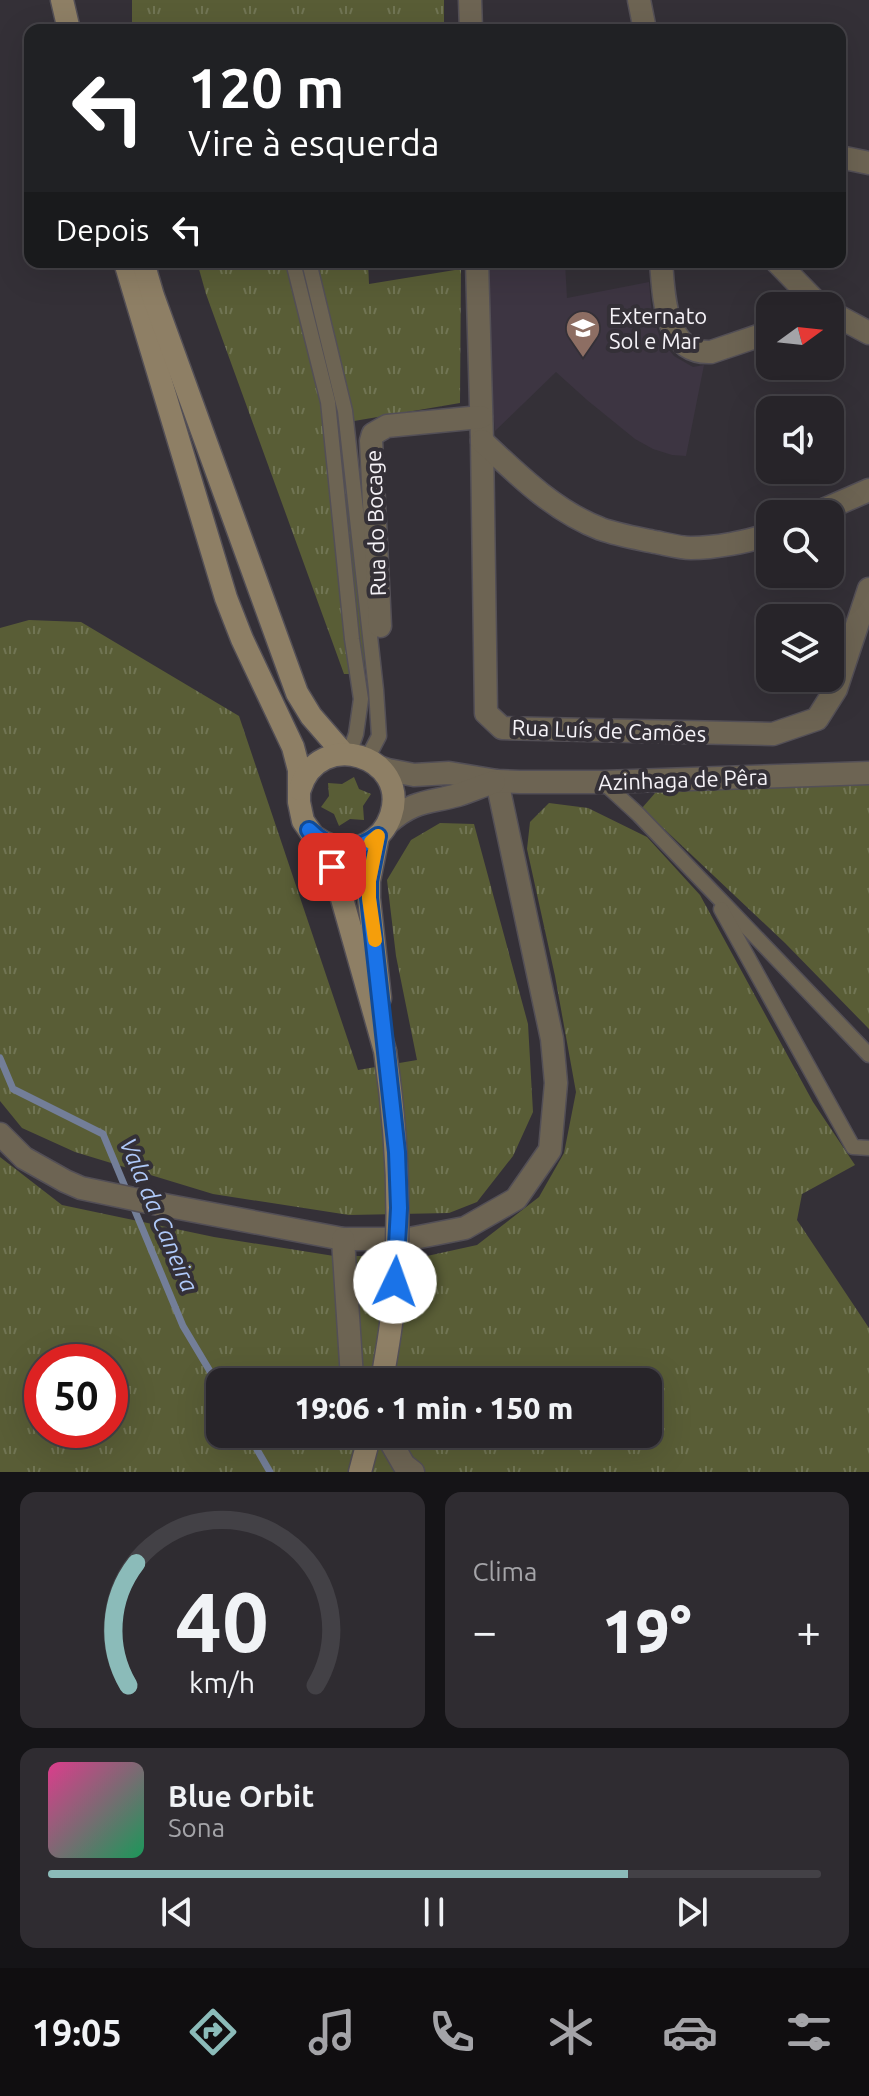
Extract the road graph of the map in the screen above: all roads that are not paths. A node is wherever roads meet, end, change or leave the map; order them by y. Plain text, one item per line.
1 (62, 0) edge
2 (470, 0) edge
3 (639, 0) edge
4 (68, 24) edge
5 (471, 24) edge
6 (644, 24) edge
7 (846, 158) edge
8 (869, 163) edge
9 (127, 268) edge
10 (145, 268) edge
11 (294, 268) edge
12 (310, 268) edge
13 (477, 268) edge
14 (662, 268) edge
15 (783, 268) edge
16 (806, 292) edge
17 (844, 320) edge
18 (869, 333) edge
19 (756, 337) edge
20 (481, 417) junction
21 (482, 441) junction
22 (869, 490) edge
23 (844, 501) edge
24 (756, 538) edge
25 (868, 595) edge
26 (380, 626) dead end
27 (360, 758) junction
28 (869, 773) edge
29 (497, 781) junction
30 (603, 782) junction
31 (299, 802) junction
32 (383, 829) junction
33 (309, 830) junction
34 (711, 891) junction
35 (385, 1051) junction
36 (869, 1055) edge
37 (0, 1134) edge
38 (869, 1148) edge
39 (343, 1239) junction
40 (351, 1368) edge
41 (384, 1368) edge
42 (366, 1448) edge
43 (394, 1448) edge
44 (360, 1472) edge
45 (413, 1472) edge

1 - 4 main road
2 - 5 street
3 - 6 street
7 - 8 street
9 - 31 main road
10 - 27 main road
11 - 27 lane
12 - 27 lane
13 - 20 street, Rua Luís de Camões
14 - 19 street
15 - 16 street
17 - 18 street
20 - 21 street, Rua Luís de Camões
20 - 26 street, Rua do Bocage
21 - 24 street
21 - 25 street, Rua Luís de Camões
22 - 23 street
27 - 29 street, Azinhaga de Pêra
27 - 31 main road
27 - 32 main road
28 - 30 street, Azinhaga de Pêra
29 - 30 street, Azinhaga de Pêra
29 - 32 street, Azinhaga de Pêra
29 - 39 street
30 - 34 lane
31 - 33 main road
32 - 33 main road
32 - 35 main road
33 - 35 main road
34 - 36 lane
34 - 38 lane
35 - 41 main road, bridge
37 - 39 street
39 - 40 street
42 - 44 main road
43 - 45 street

